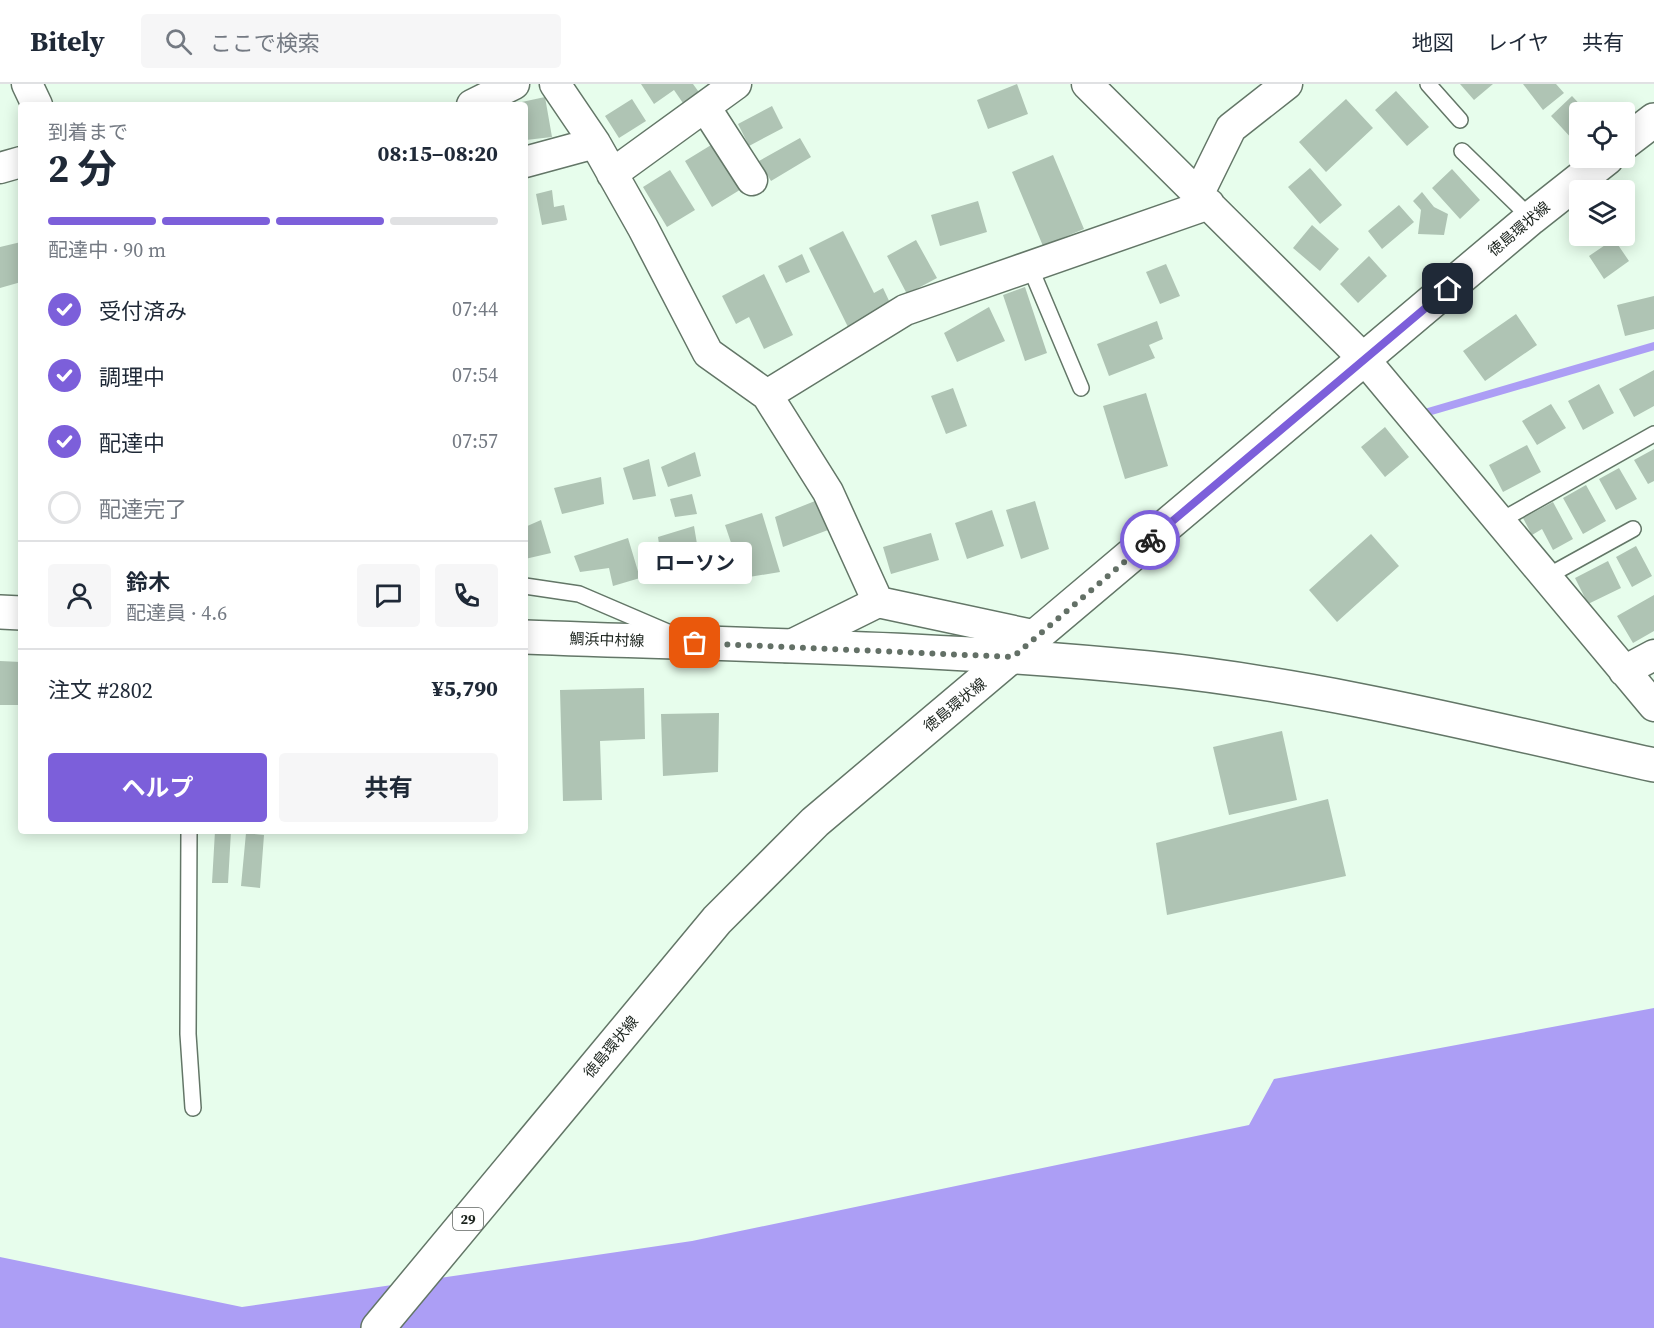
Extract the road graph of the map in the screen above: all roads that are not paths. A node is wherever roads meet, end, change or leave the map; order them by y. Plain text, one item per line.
1 (27, 84) edge
2 (514, 84) edge
3 (555, 84) edge
4 (736, 84) edge
5 (1087, 84) edge
6 (1287, 84) edge
7 (1428, 84) edge
8 (36, 102) edge
9 (478, 102) edge
10 (705, 107) junction
11 (1460, 120) dead end
12 (1654, 120) edge
13 (1635, 135) edge
14 (595, 143) junction
15 (1462, 151) dead end
16 (528, 161) edge
17 (18, 163) edge
18 (0, 168) edge
19 (1594, 168) edge
20 (612, 174) junction
21 (752, 180) dead end
22 (1204, 199) junction
23 (1531, 218) junction
24 (1030, 267) junction
25 (1365, 360) junction
26 (1081, 388) dead end
27 (767, 395) junction
28 (1654, 434) edge
29 (1500, 521) junction
30 (1633, 529) dead end
31 (1546, 577) junction
32 (528, 586) edge
33 (878, 602) junction
34 (0, 612) edge
35 (18, 613) edge
36 (1037, 636) junction
37 (528, 637) edge
38 (695, 643) junction
39 (787, 646) junction
40 (1654, 655) edge
41 (1013, 657) junction
42 (1624, 671) junction
43 (1654, 706) edge
44 (1654, 765) edge
45 (189, 834) edge
46 (193, 1108) dead end
47 (378, 1328) edge

1 - 8 street
2 - 9 street
3 - 14 street
4 - 10 street
5 - 22 street
6 - 22 street
7 - 11 lane
10 - 20 street
10 - 21 street
12 - 13 main road
14 - 16 street
14 - 20 street
15 - 23 lane
17 - 18 street
19 - 23 main road, 徳島環状線 / 29
20 - 27 street
22 - 24 street
22 - 25 street
23 - 25 main road, 徳島環状線 / 29
24 - 26 lane
24 - 27 street
25 - 29 street
25 - 36 main road, 徳島環状線 / 29
27 - 33 street
28 - 29 lane
29 - 31 street
30 - 31 lane
31 - 42 street
32 - 38 lane
33 - 36 street
33 - 39 street
34 - 35 main road
36 - 41 main road, 徳島環状線 / 29
37 - 38 main road, 鯛浜中村線
38 - 39 main road, 鯛浜中村線
39 - 41 main road, 鯛浜中村線
40 - 42 street
41 - 44 main road, 鯛浜中村線
41 - 47 main road, 徳島環状線 / 29
42 - 43 street
45 - 46 lane

